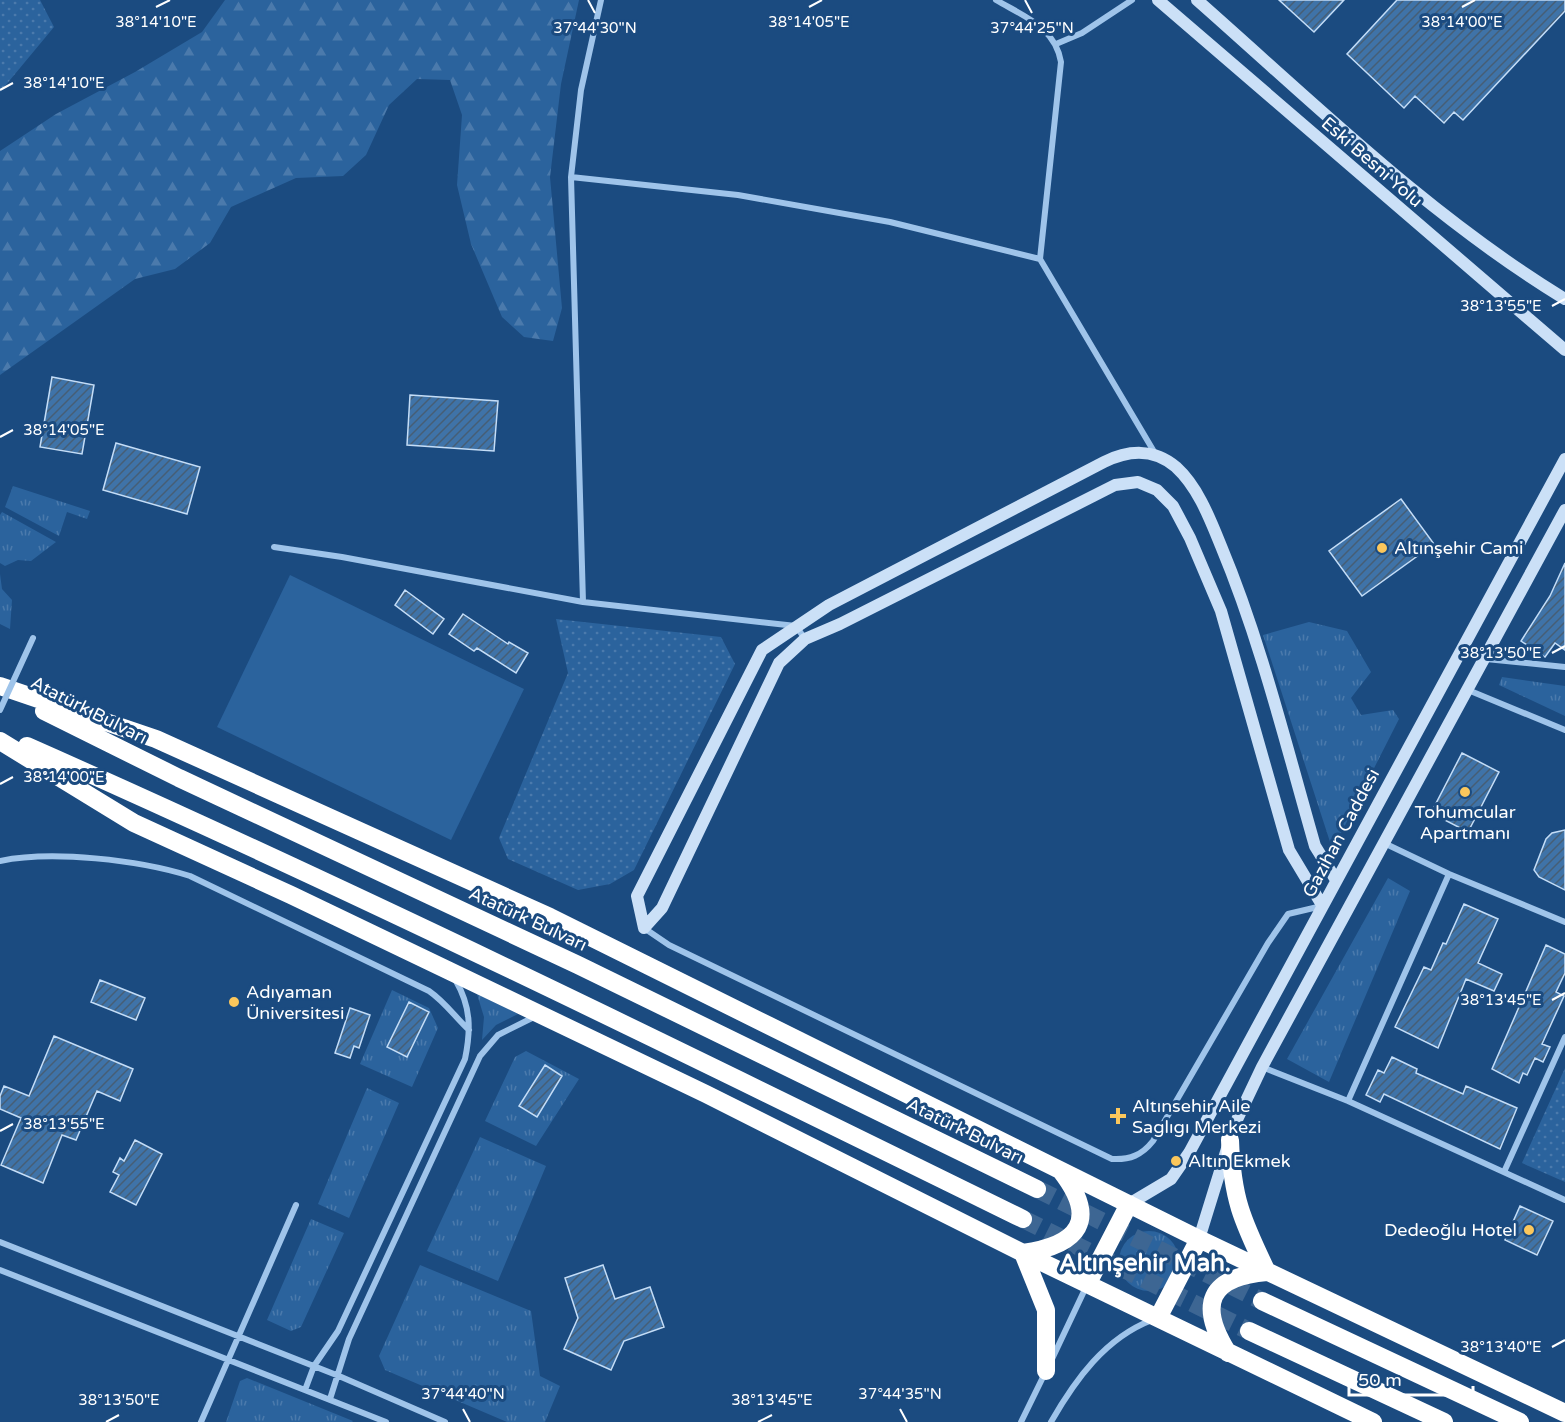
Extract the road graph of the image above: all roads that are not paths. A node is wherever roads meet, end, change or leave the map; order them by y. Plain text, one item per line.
1 (602, 0) edge
2 (996, 0) edge
3 (1132, 0) edge
4 (1158, 0) edge
5 (1197, 0) edge
6 (1056, 44) junction
7 (571, 177) junction
8 (1041, 258) junction
9 (1565, 299) edge
10 (1549, 339) junction
11 (1565, 350) edge
12 (1565, 357) edge
13 (1156, 456) junction
14 (1565, 459) edge
15 (1565, 510) edge
16 (274, 547) dead end
17 (583, 602) junction
18 (796, 626) junction
19 (33, 638) dead end
20 (805, 639) junction
21 (1486, 659) junction
22 (1565, 667) edge
23 (0, 687) edge
24 (1468, 690) junction
25 (0, 710) edge
26 (1565, 730) edge
27 (0, 734) edge
28 (0, 741) edge
29 (1386, 844) junction
30 (0, 861) edge
31 (1449, 874) junction
32 (1336, 880) junction
33 (1322, 906) junction
34 (1565, 922) edge
35 (644, 928) junction
36 (451, 972) junction
37 (540, 1015) junction
38 (470, 1030) junction
39 (1565, 1037) edge
40 (1262, 1067) junction
41 (1348, 1101) junction
42 (1230, 1140) junction
43 (1059, 1169) junction
44 (1504, 1172) junction
45 (1037, 1189) tunnel mouth
46 (1565, 1200) edge
47 (1129, 1204) junction
48 (296, 1205) dead end
49 (1023, 1220) tunnel mouth
50 (1199, 1239) junction
51 (0, 1242) edge
52 (1023, 1253) junction
53 (0, 1270) edge
54 (1267, 1272) junction
55 (1088, 1283) junction
56 (1262, 1301) tunnel mouth
57 (1158, 1318) junction
58 (1249, 1330) tunnel mouth
59 (237, 1336) junction
60 (1228, 1353) junction
61 (227, 1359) junction
62 (314, 1366) junction
63 (1046, 1371) junction
64 (339, 1376) junction
65 (305, 1390) junction
66 (330, 1399) junction
67 (1565, 1413) edge
68 (201, 1422) edge
69 (386, 1422) edge
70 (445, 1422) edge
71 (1021, 1422) edge
72 (1051, 1422) edge
73 (1372, 1422) edge
74 (1444, 1422) edge
75 (1520, 1422) edge

1 - 7 street
2 - 6 street
3 - 6 street
4 - 10 main road, Eski Besni Yolu
5 - 9 main road, Eski Besni Yolu
6 - 8 street
7 - 8 street
7 - 17 street
8 - 13 street
10 - 11 main road, Eski Besni Yolu
10 - 12 main road
13 - 18 main road
13 - 32 main road
14 - 32 main road, Gazihan Caddesi
15 - 21 main road
16 - 17 street
17 - 18 street
18 - 20 street
18 - 35 main road
19 - 25 street, bridge
20 - 33 main road
20 - 35 main road
21 - 22 street
21 - 24 main road
23 - 43 highway
23 - 45 highway, Atatürk Bulvarı
24 - 26 street
24 - 29 main road
27 - 49 highway
28 - 36 highway
29 - 31 street
29 - 40 main road
30 - 38 street
31 - 34 street
31 - 41 street
32 - 33 main road, Gazihan Caddesi
33 - 35 street
33 - 47 main road, Gazihan Caddesi
36 - 37 highway
36 - 38 street
37 - 52 highway
37 - 64 street
38 - 62 street
39 - 44 street
40 - 41 street
40 - 42 main road
41 - 44 street
42 - 50 main road
42 - 54 highway
43 - 47 highway
43 - 52 highway
44 - 46 street
47 - 50 highway
47 - 55 highway
48 - 59 street
50 - 54 highway
50 - 57 highway
51 - 59 street
52 - 55 highway
52 - 63 highway
53 - 61 street
54 - 60 highway
54 - 67 highway
55 - 57 highway
55 - 63 street
56 - 75 highway
57 - 60 highway
57 - 72 street
58 - 74 highway
59 - 61 street
59 - 62 street
60 - 73 highway
61 - 65 street
61 - 68 street
62 - 64 street
62 - 65 street
63 - 71 street
64 - 66 street
64 - 70 street
65 - 66 street
66 - 69 street

